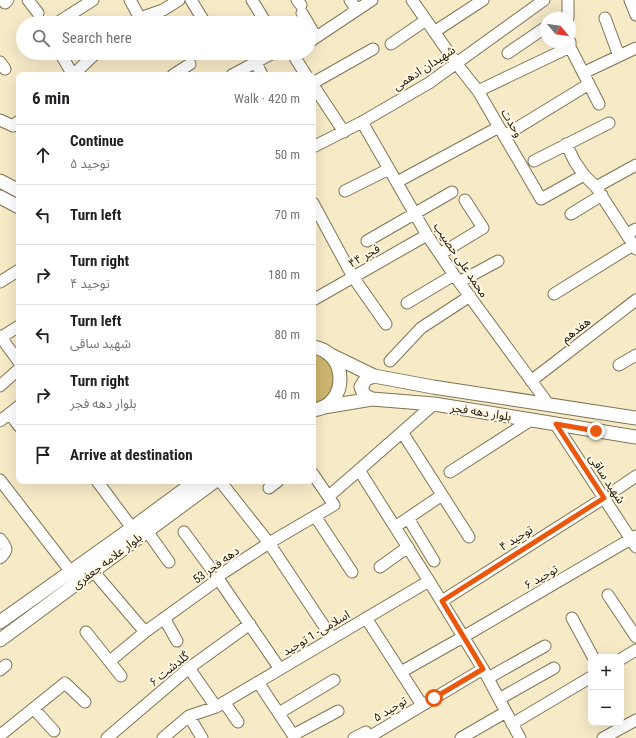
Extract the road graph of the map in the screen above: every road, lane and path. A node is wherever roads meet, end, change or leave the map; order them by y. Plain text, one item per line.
1 (3, 0) edge
2 (8, 0) edge
3 (28, 0) edge
4 (93, 0) edge
5 (130, 0) edge
6 (179, 0) edge
7 (191, 0) edge
8 (252, 0) edge
9 (350, 0) edge
10 (372, 0) edge
11 (412, 0) edge
12 (483, 0) edge
13 (543, 0) edge
14 (568, 0) edge
15 (630, 0) edge
16 (300, 6) edge
17 (357, 10) junction
18 (566, 12) edge
19 (636, 15) edge
20 (37, 16) edge
21 (68, 16) edge
22 (135, 16) edge
23 (149, 16) edge
24 (201, 16) edge
25 (262, 16) edge
26 (304, 16) edge
27 (605, 18) dead end
28 (426, 20) junction
29 (540, 31) edge
30 (434, 32) junction
31 (316, 37) edge
32 (391, 44) dead end
33 (562, 48) edge
34 (572, 48) edge
35 (636, 48) edge
36 (373, 49) dead end
37 (508, 53) dead end
38 (619, 56) junction
39 (66, 60) edge
40 (90, 60) edge
41 (261, 60) edge
42 (296, 60) edge
43 (256, 63) junction
44 (456, 63) junction
45 (190, 64) dead end
46 (77, 72) edge
47 (79, 72) edge
48 (178, 72) edge
49 (238, 72) edge
50 (260, 72) edge
51 (304, 72) edge
52 (583, 73) junction
53 (316, 82) edge
54 (589, 84) junction
55 (316, 89) edge
56 (478, 91) junction
57 (600, 104) dead end
58 (0, 120) edge
59 (362, 122) junction
60 (609, 123) dead end
61 (16, 124) edge
62 (344, 132) junction
63 (502, 132) junction
64 (566, 144) junction
65 (316, 146) edge
66 (534, 161) dead end
67 (636, 165) edge
68 (389, 169) junction
69 (584, 175) junction
70 (0, 181) edge
71 (397, 182) junction
72 (16, 189) edge
73 (346, 191) dead end
74 (599, 191) junction
75 (452, 192) dead end
76 (0, 197) edge
77 (465, 200) dead end
78 (16, 205) edge
79 (316, 209) edge
80 (415, 213) junction
81 (570, 214) dead end
82 (631, 231) edge
83 (427, 234) junction
84 (366, 241) dead end
85 (635, 247) edge
86 (440, 254) junction
87 (498, 261) dead end
88 (16, 272) edge
89 (353, 277) junction
90 (457, 279) junction
91 (0, 282) edge
92 (554, 294) dead end
93 (470, 296) junction
94 (316, 297) edge
95 (636, 300) edge
96 (407, 303) dead end
97 (386, 324) dead end
98 (16, 328) edge
99 (0, 337) edge
100 (316, 348) edge
101 (636, 355) edge
102 (331, 356) junction
103 (16, 358) edge
104 (390, 361) dead end
105 (619, 365) dead end
106 (16, 372) edge
107 (374, 376) junction
108 (531, 381) junction
109 (0, 386) edge
110 (372, 399) junction
111 (434, 404) junction
112 (549, 405) junction
113 (16, 409) edge
114 (317, 410) edge
115 (10, 414) junction
116 (636, 418) edge
117 (531, 420) junction
118 (0, 421) edge
119 (16, 422) edge
120 (556, 424) junction
121 (402, 432) junction
122 (636, 437) edge
123 (358, 470) junction
124 (450, 472) dead end
125 (636, 476) edge
126 (316, 478) edge
127 (0, 480) edge
128 (100, 484) edge
129 (192, 484) edge
130 (210, 484) edge
131 (222, 484) edge
132 (274, 484) edge
133 (269, 488) dead end
134 (442, 495) junction
135 (329, 496) junction
136 (604, 498) junction
137 (315, 516) junction
138 (408, 518) junction
139 (140, 527) junction
140 (395, 527) junction
141 (184, 532) dead end
142 (469, 537) dead end
143 (0, 540) edge
144 (634, 541) edge
145 (269, 543) junction
146 (408, 547) junction
147 (3, 554) edge
148 (434, 561) dead end
149 (169, 562) dead end
150 (380, 567) dead end
151 (93, 571) junction
152 (71, 572) junction
153 (352, 572) dead end
154 (218, 577) junction
155 (429, 581) junction
156 (608, 595) dead end
157 (442, 601) junction
158 (164, 618) junction
159 (366, 618) junction
160 (572, 618) dead end
161 (0, 622) edge
162 (250, 624) junction
163 (86, 632) dead end
164 (146, 632) junction
165 (463, 637) junction
166 (636, 637) edge
167 (332, 638) junction
168 (0, 640) edge
169 (177, 641) dead end
170 (545, 646) dead end
171 (636, 650) edge
172 (591, 654) edge
173 (624, 657) edge
174 (110, 661) junction
175 (189, 668) junction
176 (554, 668) dead end
177 (280, 669) junction
178 (401, 672) junction
179 (486, 674) junction
180 (121, 676) dead end
181 (588, 679) edge
182 (334, 680) dead end
183 (258, 682) junction
184 (499, 699) junction
185 (85, 702) dead end
186 (220, 704) junction
187 (422, 705) junction
188 (34, 709) junction
189 (338, 711) dead end
190 (506, 712) junction
191 (279, 713) junction
192 (189, 716) junction
193 (636, 720) edge
194 (238, 722) dead end
195 (512, 724) junction
196 (54, 731) dead end
197 (4, 734) edge
198 (294, 736) edge
199 (107, 738) edge
200 (163, 738) edge
201 (202, 738) edge
202 (354, 738) edge
203 (461, 738) edge
204 (520, 738) edge
205 (603, 738) edge

1 - 2 street
3 - 20 street
4 - 21 street
5 - 22 street
6 - 23 street
7 - 24 street
8 - 25 street
9 - 17 street
10 - 17 street
11 - 28 street, وحدت
12 - 30 street
13 - 44 street, شهیدان ادهمی
14 - 18 street
15 - 19 street
16 - 26 street
17 - 31 street
27 - 38 street
28 - 30 street, وحدت
28 - 32 street
29 - 37 street
30 - 44 street, وحدت
33 - 56 street
34 - 52 street
35 - 38 street
36 - 53 street
38 - 52 street
39 - 46 street
40 - 47 street
41 - 43 street
42 - 51 street
43 - 49 street
43 - 50 street
44 - 56 street, وحدت
44 - 59 street, شهیدان ادهمی
45 - 48 street
52 - 54 street
54 - 57 street
54 - 63 street
55 - 62 street
56 - 63 street, وحدت
58 - 61 street
59 - 62 street, شهیدان ادهمی
59 - 68 street, محمد علی حصیب
60 - 64 street
62 - 65 street, شهیدان ادهمی
63 - 69 street, وحدت
63 - 71 street
64 - 66 street
64 - 69 street
67 - 74 street
68 - 71 street, محمد علی حصیب
68 - 73 street
69 - 74 street
70 - 72 main road
71 - 80 street, محمد علی حصیب
74 - 81 street
74 - 82 street
75 - 80 street
76 - 78 main road
77 - 86 street
79 - 89 street
80 - 83 street, محمد علی حصیب
80 - 84 street
82 - 85 street
83 - 86 street, محمد علی حصیب
83 - 89 street, فجر ۴۴
85 - 92 street
86 - 90 street, محمد علی حصیب
87 - 90 street
88 - 91 street
89 - 94 street, فجر ۴۴
89 - 97 street
90 - 93 street, محمد علی حصیب
90 - 96 street
93 - 104 street
93 - 108 street, محمد علی حصیب
95 - 108 street, هفدهم
98 - 99 street
99 - 103 street
100 - 102 main road, بلوار دهه فجر
101 - 105 street
102 - 107 main road, بلوار دهه فجر
102 - 114 main road
106 - 109 street
107 - 110 main road
107 - 112 main road, بلوار دهه فجر
108 - 112 street, محمد علی حصیب
110 - 111 main road, بلوار دهه فجر
110 - 114 main road, بلوار دهه فجر
111 - 117 main road, بلوار دهه فجر
111 - 121 street
112 - 116 main road, بلوار دهه فجر
113 - 115 street
115 - 118 street
115 - 119 street
117 - 120 main road, بلوار دهه فجر
117 - 124 street
120 - 122 main road, بلوار دهه فجر
120 - 136 street, شهید ساقی
121 - 123 street
121 - 134 street
123 - 135 street
123 - 140 street
125 - 136 street, توحید ۴
126 - 135 street
127 - 152 street
128 - 139 street
129 - 139 main road, بلوار علامه جعفری
130 - 139 main road, بلوار علامه جعفری
131 - 145 street
132 - 133 street
134 - 138 street
134 - 142 street
135 - 137 street, دهه فجر 53
136 - 144 street, شهید ساقی
136 - 157 street, توحید ۴
137 - 145 street, دهه فجر 53
137 - 153 street
138 - 140 street
138 - 148 street
139 - 149 street
139 - 151 main road, بلوار علامه جعفری
139 - 152 main road, بلوار علامه جعفری
140 - 146 street
141 - 154 street
143 - 147 street
144 - 165 street, توحید ۶
145 - 154 street, دهه فجر 53
145 - 167 street
146 - 150 street
146 - 155 street
151 - 164 street
151 - 168 main road, بلوار علامه جعفری
152 - 161 main road, بلوار علامه جعفری
154 - 158 street, دهه فجر 53
154 - 162 street
155 - 157 street
155 - 159 street, اسلامی- 1 توحید
156 - 166 street
157 - 165 street
158 - 164 street, دهه فجر 53
158 - 169 street
159 - 167 street, اسلامی- 1 توحید
159 - 178 street
160 - 172 street
162 - 175 street, گلدشت ۶
162 - 177 street
163 - 174 street
164 - 174 street, دهه فجر 53
165 - 178 street, توحید ۶
165 - 179 street
167 - 177 street, اسلامی- 1 توحید
170 - 179 street, توحید ۵
171 - 173 street
174 - 180 street
175 - 186 street
175 - 199 street, گلدشت ۶
176 - 184 street
177 - 183 street, اسلامی- 1 توحید
178 - 187 street
179 - 184 street
179 - 187 street, توحید ۵
181 - 195 street
182 - 191 street
183 - 186 street, اسلامی- 1 توحید
183 - 191 street
184 - 190 street
185 - 188 street
186 - 192 street, اسلامی- 1 توحید
186 - 194 street
187 - 202 street, توحید ۵
188 - 196 street
188 - 197 street
189 - 198 street
190 - 195 street
190 - 203 street
191 - 198 street
192 - 200 street
192 - 201 street
193 - 205 street
195 - 204 street

